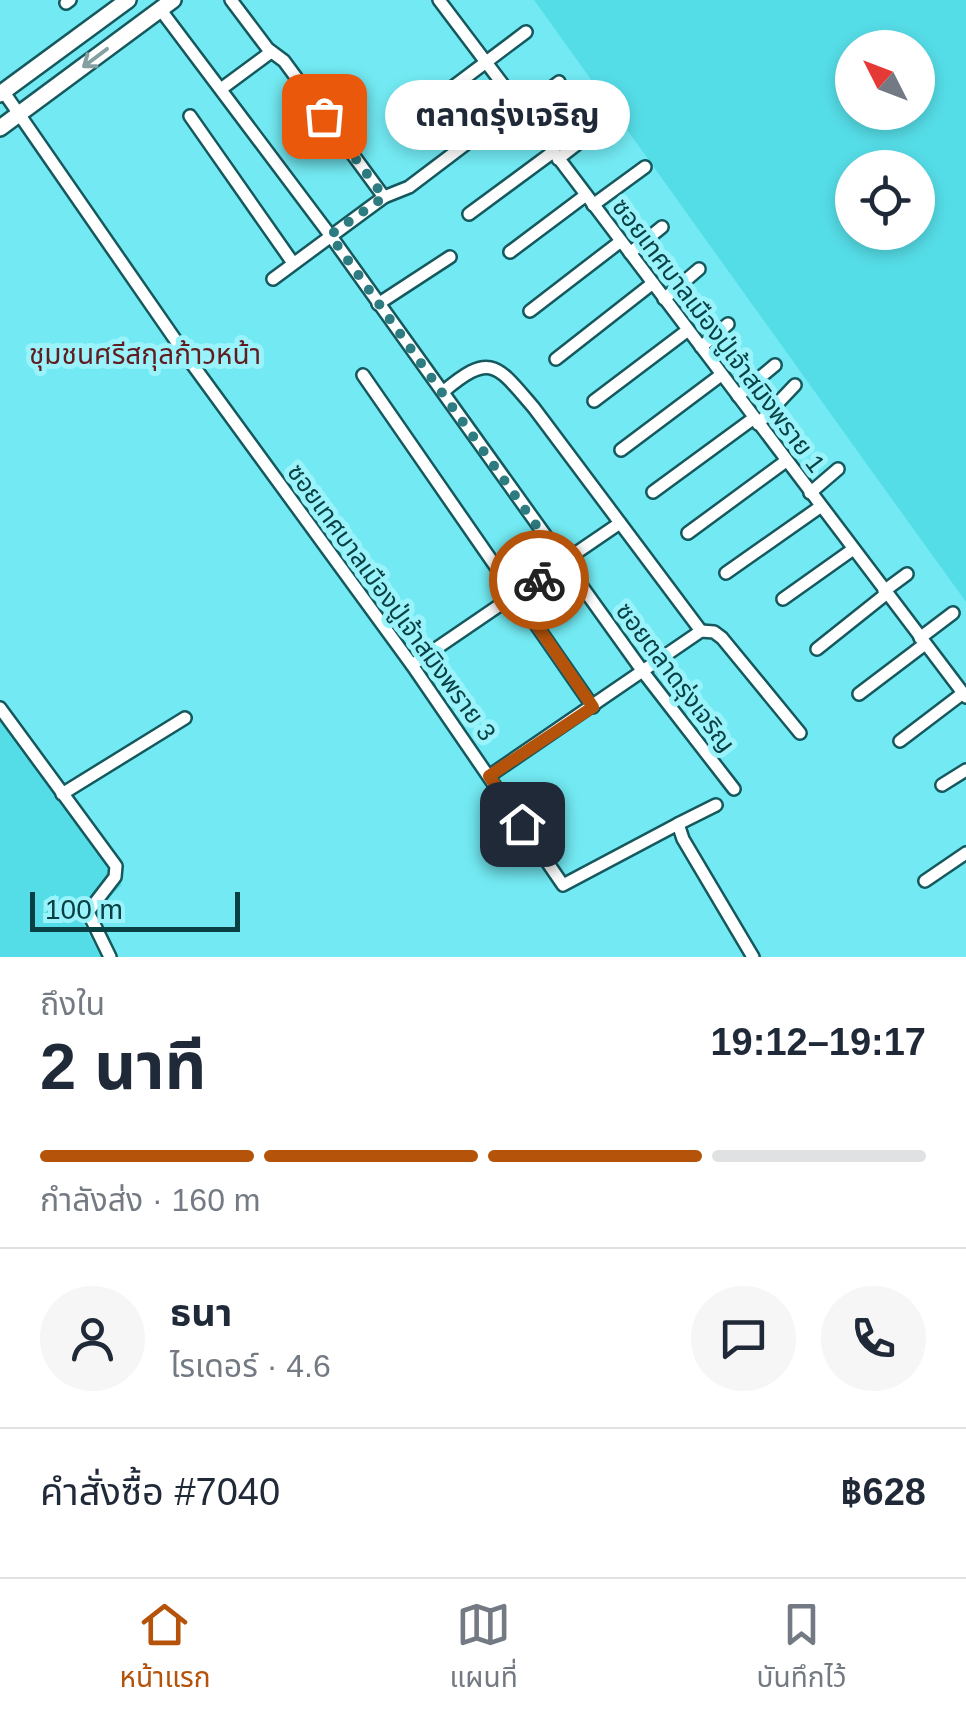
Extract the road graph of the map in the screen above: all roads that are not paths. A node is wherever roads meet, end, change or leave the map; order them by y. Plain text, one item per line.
1 (128, 0) edge
2 (231, 0) edge
3 (439, 0) edge
4 (166, 5) edge
5 (526, 32) dead end
6 (271, 52) junction
7 (484, 64) junction
8 (559, 82) dead end
9 (221, 90) junction
10 (2, 92) edge
11 (437, 99) dead end
12 (519, 109) junction
13 (20, 114) junction
14 (190, 116) dead end
15 (603, 124) dead end
16 (0, 128) edge
17 (555, 156) junction
18 (645, 167) dead end
19 (384, 197) junction
20 (590, 200) junction
21 (469, 214) dead end
22 (662, 227) dead end
23 (330, 235) junction
24 (621, 241) junction
25 (510, 252) dead end
26 (630, 254) junction
27 (450, 257) dead end
28 (293, 263) junction
29 (699, 269) dead end
30 (273, 279) dead end
31 (653, 283) junction
32 (664, 299) junction
33 (378, 304) junction
34 (530, 311) dead end
35 (728, 324) dead end
36 (688, 330) junction
37 (701, 347) junction
38 (556, 358) dead end
39 (775, 365) dead end
40 (363, 375) dead end
41 (721, 375) junction
42 (795, 385) dead end
43 (442, 392) junction
44 (738, 396) junction
45 (594, 401) dead end
46 (756, 421) junction
47 (621, 450) dead end
48 (786, 461) junction
49 (838, 469) dead end
50 (652, 492) dead end
51 (810, 493) junction
52 (820, 507) junction
53 (620, 523) junction
54 (688, 533) dead end
55 (852, 550) junction
56 (563, 563) junction
57 (726, 573) dead end
58 (907, 574) dead end
59 (885, 592) junction
60 (516, 595) junction
61 (784, 599) dead end
62 (953, 613) dead end
63 (701, 631) junction
64 (923, 641) junction
65 (818, 649) dead end
66 (412, 666) junction
67 (644, 673) junction
68 (963, 687) edge
69 (859, 694) dead end
70 (593, 707) junction
71 (0, 708) edge
72 (184, 718) dead end
73 (800, 733) dead end
74 (900, 741) dead end
75 (966, 770) edge
76 (489, 776) junction
77 (942, 785) dead end
78 (734, 789) dead end
79 (62, 794) junction
80 (716, 805) dead end
81 (678, 824) junction
82 (966, 853) edge
83 (925, 881) dead end
84 (110, 957) edge
85 (753, 957) edge

1 - 10 main road
2 - 6 street
3 - 7 street, ซอยเทศบาลเมืองปู่เจ้าสมิงพราย 1
4 - 9 street, ซอยตลาดรุ่งเจริญ
4 -> 13 main road
5 - 7 street
6 - 9 street
6 - 19 street
7 - 11 street
7 - 12 street, ซอยเทศบาลเมืองปู่เจ้าสมิงพราย 1
8 - 12 street
9 - 23 street, ซอยตลาดรุ่งเจริญ
10 - 13 street, ซอยเทศบาลเมืองปู่เจ้าสมิงพราย 3
12 - 17 street, ซอยเทศบาลเมืองปู่เจ้าสมิงพราย 1
12 - 19 street
13 - 16 main road
13 - 66 street, ซอยเทศบาลเมืองปู่เจ้าสมิงพราย 3
14 - 28 street
15 - 17 street
17 - 20 street, ซอยเทศบาลเมืองปู่เจ้าสมิงพราย 1
17 - 21 street
18 - 20 street
19 - 23 street
20 - 24 street, ซอยเทศบาลเมืองปู่เจ้าสมิงพราย 1
20 - 25 street
22 - 26 street
23 - 28 street
23 - 33 street, ซอยตลาดรุ่งเจริญ
24 - 26 street, ซอยเทศบาลเมืองปู่เจ้าสมิงพราย 1
24 - 34 street
26 - 31 street, ซอยเทศบาลเมืองปู่เจ้าสมิงพราย 1
27 - 33 street
28 - 30 street
29 - 32 street
31 - 32 street, ซอยเทศบาลเมืองปู่เจ้าสมิงพราย 1
31 - 38 street
32 - 36 street, ซอยเทศบาลเมืองปู่เจ้าสมิงพราย 1
33 - 43 street, ซอยตลาดรุ่งเจริญ
35 - 37 street
36 - 37 street, ซอยเทศบาลเมืองปู่เจ้าสมิงพราย 1
36 - 45 street
37 - 41 street, ซอยเทศบาลเมืองปู่เจ้าสมิงพราย 1
39 - 44 street
40 - 60 street
41 - 44 street, ซอยเทศบาลเมืองปู่เจ้าสมิงพราย 1
41 - 47 street
42 - 46 street
43 - 53 street
43 - 56 street, ซอยตลาดรุ่งเจริญ
44 - 46 street, ซอยเทศบาลเมืองปู่เจ้าสมิงพราย 1
46 - 48 street, ซอยเทศบาลเมืองปู่เจ้าสมิงพราย 1
46 - 50 street
48 - 51 street, ซอยเทศบาลเมืองปู่เจ้าสมิงพราย 1
48 - 54 street
49 - 51 street
51 - 52 street, ซอยเทศบาลเมืองปู่เจ้าสมิงพราย 1
52 - 55 street, ซอยเทศบาลเมืองปู่เจ้าสมิงพราย 1
52 - 57 street
53 - 56 street
53 - 63 street
55 - 59 street, ซอยเทศบาลเมืองปู่เจ้าสมิงพราย 1
55 - 61 street
56 - 60 street
56 - 67 street, ซอยตลาดรุ่งเจริญ
58 - 59 street
59 - 64 street, ซอยเทศบาลเมืองปู่เจ้าสมิงพราย 1
59 - 65 street
60 - 66 street
60 - 70 street
62 - 64 street
63 - 67 street
63 - 73 street
64 - 68 street, ซอยเทศบาลเมืองปู่เจ้าสมิงพราย 1
64 - 69 street
66 - 76 street, ซอยเทศบาลเมืองปู่เจ้าสมิงพราย 3
67 - 70 street
67 - 78 street, ซอยตลาดรุ่งเจริญ
68 - 74 street
70 - 76 street
71 - 79 street
72 - 79 street
75 - 77 street
76 - 81 street, ซอยเทศบาลเมืองปู่เจ้าสมิงพราย 3
79 - 84 street
80 - 81 street
81 - 85 street
82 - 83 street

